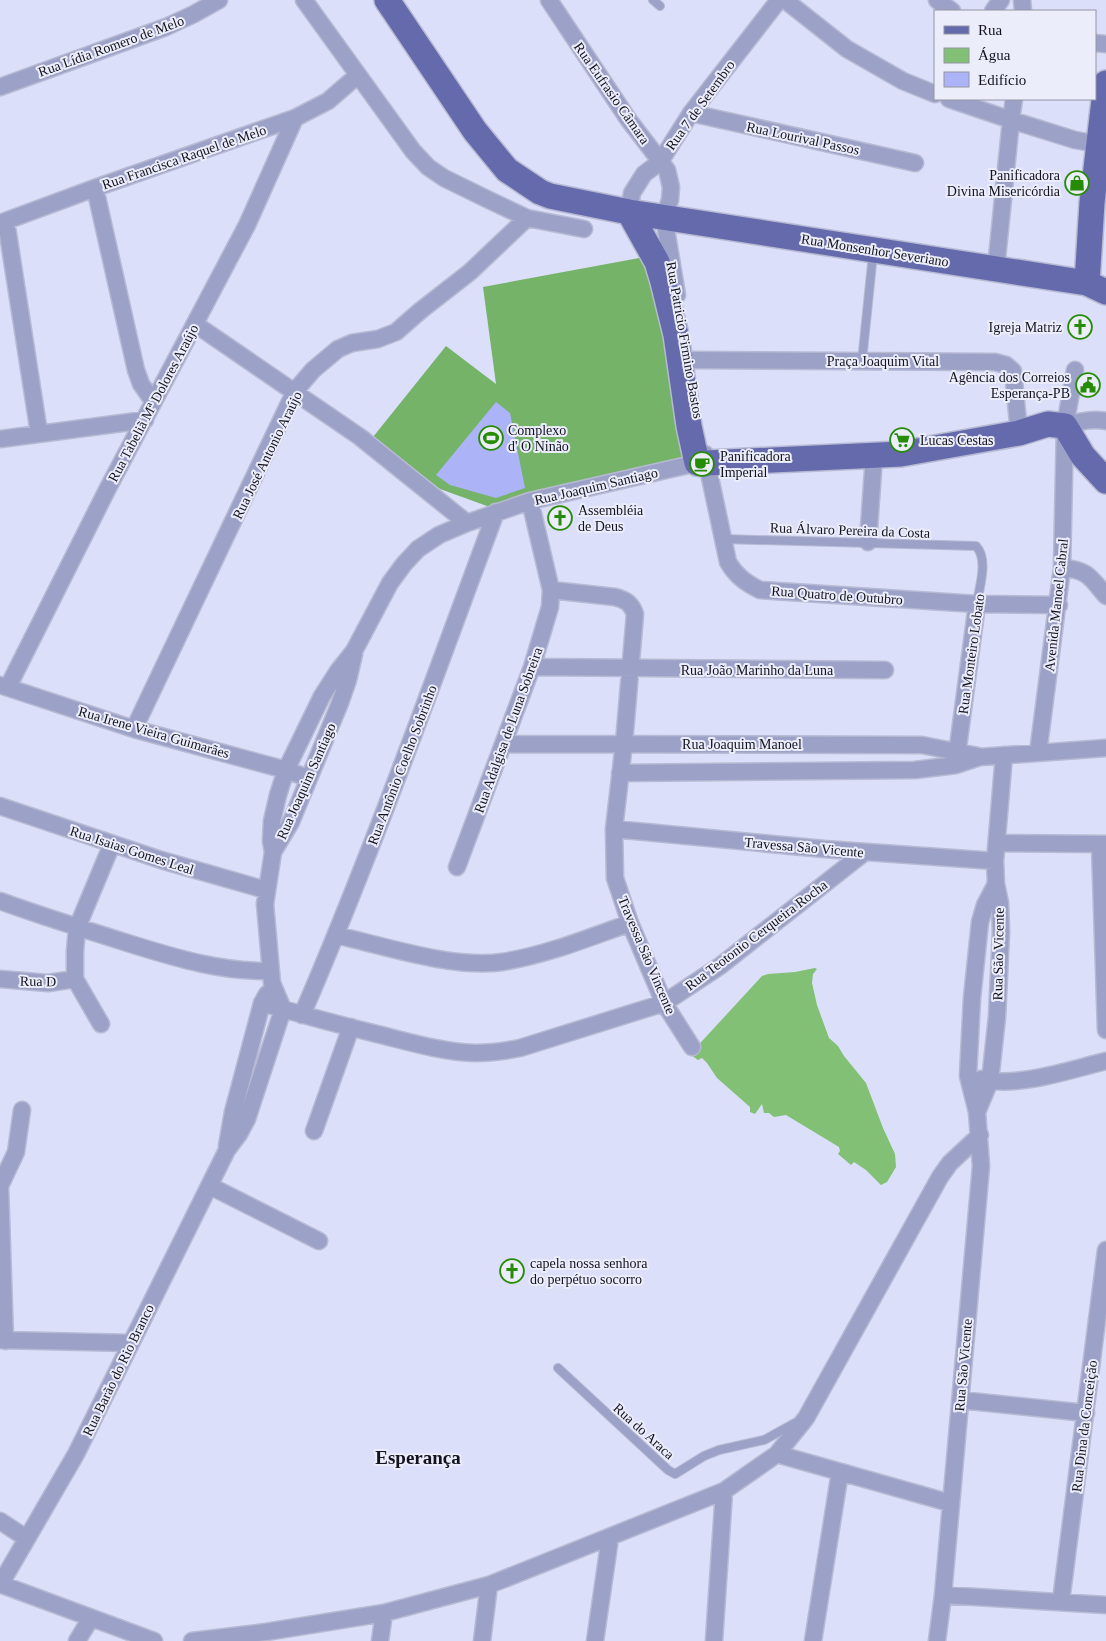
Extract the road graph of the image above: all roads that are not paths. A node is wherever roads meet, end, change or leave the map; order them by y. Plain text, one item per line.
1 (219, 0) edge
2 (304, 0) edge
3 (387, 0) edge
4 (549, 0) edge
5 (653, 0) edge
6 (780, 0) edge
7 (785, 0) edge
8 (937, 0) edge
9 (1002, 0) edge
10 (660, 6) dead end
11 (951, 10) edge
12 (993, 10) edge
13 (358, 75) junction
14 (1106, 83) edge
15 (0, 86) edge
16 (934, 92) edge
17 (952, 100) edge
18 (1014, 100) edge
19 (691, 114) junction
20 (295, 118) junction
21 (1011, 120) junction
22 (1098, 144) junction
23 (660, 162) junction
24 (915, 163) dead end
25 (95, 188) junction
26 (629, 212) junction
27 (664, 217) junction
28 (527, 218) junction
29 (3, 222) edge
30 (584, 229) dead end
31 (874, 250) junction
32 (996, 268) junction
33 (1096, 288) edge
34 (195, 324) junction
35 (688, 360) junction
36 (862, 361) junction
37 (1075, 370) dead end
38 (295, 392) junction
39 (153, 401) junction
40 (145, 420) junction
41 (1106, 421) edge
42 (1065, 426) junction
43 (39, 433) junction
44 (1019, 433) junction
45 (0, 439) edge
46 (874, 456) junction
47 (702, 463) junction
48 (1106, 481) edge
49 (530, 502) junction
50 (496, 512) junction
51 (467, 523) junction
52 (723, 539) junction
53 (868, 542) junction
54 (976, 546) joint
55 (1062, 568) junction
56 (551, 590) junction
57 (1106, 596) edge
58 (977, 604) junction
59 (1059, 606) junction
60 (354, 651) junction
61 (532, 667) junction
62 (630, 669) junction
63 (884, 670) dead end
64 (4, 686) edge
65 (134, 729) junction
66 (624, 743) junction
67 (502, 744) junction
68 (1106, 748) edge
69 (1038, 753) junction
70 (1004, 755) junction
71 (956, 758) junction
72 (286, 770) junction
73 (620, 774) junction
74 (308, 778) junction
75 (0, 806) edge
76 (614, 829) junction
77 (997, 842) junction
78 (112, 844) junction
79 (1103, 845) edge
80 (273, 852) junction
81 (865, 852) junction
82 (995, 861) junction
83 (457, 867) dead end
84 (996, 884) junction
85 (266, 890) junction
86 (0, 901) edge
87 (630, 923) junction
88 (77, 928) junction
89 (336, 934) junction
90 (272, 977) junction
91 (0, 979) edge
92 (76, 979) junction
93 (664, 1002) junction
94 (262, 1003) junction
95 (283, 1009) junction
96 (302, 1015) junction
97 (101, 1024) dead end
98 (352, 1027) junction
99 (1106, 1030) edge
100 (692, 1047) dead end
101 (1106, 1061) edge
102 (968, 1076) junction
103 (990, 1081) junction
104 (22, 1110) dead end
105 (977, 1112) junction
106 (314, 1132) dead end
107 (980, 1135) junction
108 (227, 1150) junction
109 (210, 1186) junction
110 (319, 1241) dead end
111 (1106, 1250) edge
112 (3, 1341) edge
113 (130, 1343) junction
114 (558, 1368) dead end
115 (960, 1400) junction
116 (1086, 1413) junction
117 (806, 1418) junction
118 (777, 1454) junction
119 (840, 1472) junction
120 (724, 1490) junction
121 (950, 1502) junction
122 (0, 1521) edge
123 (26, 1538) junction
124 (610, 1538) junction
125 (0, 1584) edge
126 (489, 1585) junction
127 (942, 1595) junction
128 (1062, 1601) junction
129 (1106, 1605) edge
130 (384, 1613) junction
131 (91, 1618) junction
132 (266, 1637) edge
133 (77, 1641) edge
134 (154, 1641) edge
135 (192, 1641) edge
136 (380, 1641) edge
137 (482, 1641) edge
138 (595, 1641) edge
139 (714, 1641) edge
140 (812, 1641) edge
141 (937, 1641) edge

1 - 15 street, Rua Lídia Romero de Melo
2 - 13 street
3 - 26 main road, Rua Monsenhor Severiano
4 - 23 street, Rua Eufrasio Câmara
5 - 10 lane
6 - 19 street, Rua 7 de Setembro
7 - 16 street
8 - 11 street
9 - 12 street
13 - 20 street, Rua Francisca Raquel de Melo
13 - 28 street
14 - 22 main road
17 - 21 street
18 - 21 street
19 - 23 street, Rua 7 de Setembro
19 - 24 street, Rua Lourival Passos
20 - 25 street, Rua Francisca Raquel de Melo
20 - 34 street, Rua Tabeliã Mª Dolores Araújo
21 - 22 street
21 - 32 street
22 - 33 main road
23 - 26 street, Rua 7 de Setembro
23 - 27 street, Rua Eufrasio Câmara
25 - 29 street, Rua Francisca Raquel de Melo
25 - 39 street
26 - 27 main road, Rua Monsenhor Severiano
26 - 47 main road, Rua Patricio Firmino Bastos
27 - 31 main road, Rua Monsenhor Severiano
27 - 35 street, Rua Patricio Firmino Bastos
28 - 30 street
28 - 38 street, Rua José Antonio Araújo
29 - 43 street
31 - 32 main road, Rua Monsenhor Severiano
31 - 36 lane
32 - 33 main road, Rua Monsenhor Severiano
34 - 38 street
34 - 39 street, Rua Tabeliã Mª Dolores Araújo
35 - 36 street, Praça Joaquim Vital
35 - 47 street, Rua Patricio Firmino Bastos
36 - 44 street, Praça Joaquim Vital
37 - 42 street, Avenida Manoel Cabral
38 - 51 street
38 - 65 street, Rua José Antonio Araújo
39 - 40 street, Rua Tabeliã Mª Dolores Araújo
40 - 43 street
40 - 64 street, Rua Tabeliã Mª Dolores Araújo
41 - 42 street
42 - 44 main road
42 - 48 main road
42 - 55 street, Avenida Manoel Cabral
43 - 45 street
44 - 46 main road
46 - 47 main road
46 - 53 street
47 - 49 street, Rua Joaquim Santiago
47 - 52 street, Rua Quatro de Outubro
49 - 50 street, Rua Joaquim Santiago
49 - 56 street
50 - 51 street, Rua Joaquim Santiago
50 - 89 street, Rua Antônio Coelho Sobrinho
51 - 60 street, Rua Joaquim Santiago
52 - 53 lane, Rua Álvaro Pereira da Costa
52 - 58 street, Rua Quatro de Outubro
53 - 54 lane, Rua Álvaro Pereira da Costa
54 - 58 lane, Rua Monteiro Lobato
55 - 57 street
55 - 59 street, Avenida Manoel Cabral
56 - 61 street, Rua Adalgisa de Luna Sobreira
56 - 62 street
58 - 59 street, Rua Quatro de Outubro
58 - 71 street, Rua Monteiro Lobato
59 - 69 street, Avenida Manoel Cabral
60 - 72 street, Rua Joaquim Santiago
60 - 74 street, Rua Joaquim Santiago
61 - 62 street, Rua João Marinho da Luna
61 - 67 street, Rua Adalgisa de Luna Sobreira
62 - 63 street, Rua João Marinho da Luna
62 - 66 street
64 - 65 street, Rua Irene Vieira Guimarães
65 - 72 street, Rua Irene Vieira Guimarães
66 - 67 street, Rua Joaquim Manoel
66 - 71 street, Rua Joaquim Manoel
66 - 73 street
67 - 83 street, Rua Adalgisa de Luna Sobreira
68 - 69 street, Rua Joaquim Manoel
69 - 70 street, Rua Joaquim Manoel
70 - 71 street, Rua Joaquim Manoel
70 - 77 street, Rua São Vicente
71 - 73 street, Rua Joaquim Manoel
72 - 74 street, Rua Irene Vieira Guimarães
72 - 80 street, Rua Joaquim Santiago
73 - 76 street
74 - 80 street, Rua Joaquim Santiago
75 - 78 street, Rua Isaias Gomes Leal
76 - 81 street, Travessa São Vicente
76 - 87 street, Travessa São Vincente
77 - 79 street
77 - 82 street, Rua São Vicente
78 - 85 street, Rua Isaias Gomes Leal
78 - 88 street, Rua D
79 - 99 street
80 - 85 street, Rua Joaquim Santiago
81 - 82 street, Travessa São Vicente
81 - 93 street, Rua Teotonio Cerqueira Rocha
82 - 84 street, Rua São Vicente
84 - 102 street, Rua São Vicente
84 - 103 street, Rua São Vicente
85 - 90 street, Rua Joaquim Santiago
86 - 88 street
87 - 89 street
87 - 93 street, Travessa São Vincente
88 - 90 street
88 - 92 street, Rua D
89 - 96 street, Rua Antônio Coelho Sobrinho
90 - 94 street
90 - 95 street, Rua Joaquim Santiago
91 - 92 street, Rua D
92 - 97 street, Rua D
93 - 98 street, Rua Teotonio Cerqueira Rocha
93 - 100 street, Travessa São Vincente
94 - 95 street, Rua Teotonio Cerqueira Rocha
94 - 108 street, Rua Barão do Rio Branco
95 - 96 street, Rua Teotonio Cerqueira Rocha
95 - 108 street, Rua Barão do Rio Branco
96 - 98 street, Rua Teotonio Cerqueira Rocha
98 - 106 street
101 - 103 street
102 - 103 street
102 - 105 street, Rua São Vicente
103 - 105 street, Rua São Vicente
104 - 112 street
105 - 107 street, Rua São Vicente
107 - 115 street, Rua São Vicente
107 - 117 street
108 - 109 street, Rua Barão do Rio Branco
109 - 110 street
109 - 113 street, Rua Barão do Rio Branco
111 - 116 street, Rua Dina da Conceição
112 - 113 street
113 - 123 street, Rua Barão do Rio Branco
114 - 117 lane, Rua do Araca
115 - 116 street
115 - 121 street, Rua São Vicente
116 - 128 street, Rua Dina da Conceição
117 - 118 street
118 - 119 street
118 - 120 street
119 - 121 street
119 - 140 street
120 - 124 street
120 - 139 street
121 - 127 street, Rua São Vicente
122 - 123 street
123 - 125 street, Rua Barão do Rio Branco
124 - 126 street
124 - 138 street
125 - 131 street
126 - 130 street
126 - 137 street
127 - 128 street
127 - 141 street, Rua São Vicente
128 - 129 street
130 - 132 street
130 - 136 street
131 - 133 street
131 - 134 street
132 - 135 street

